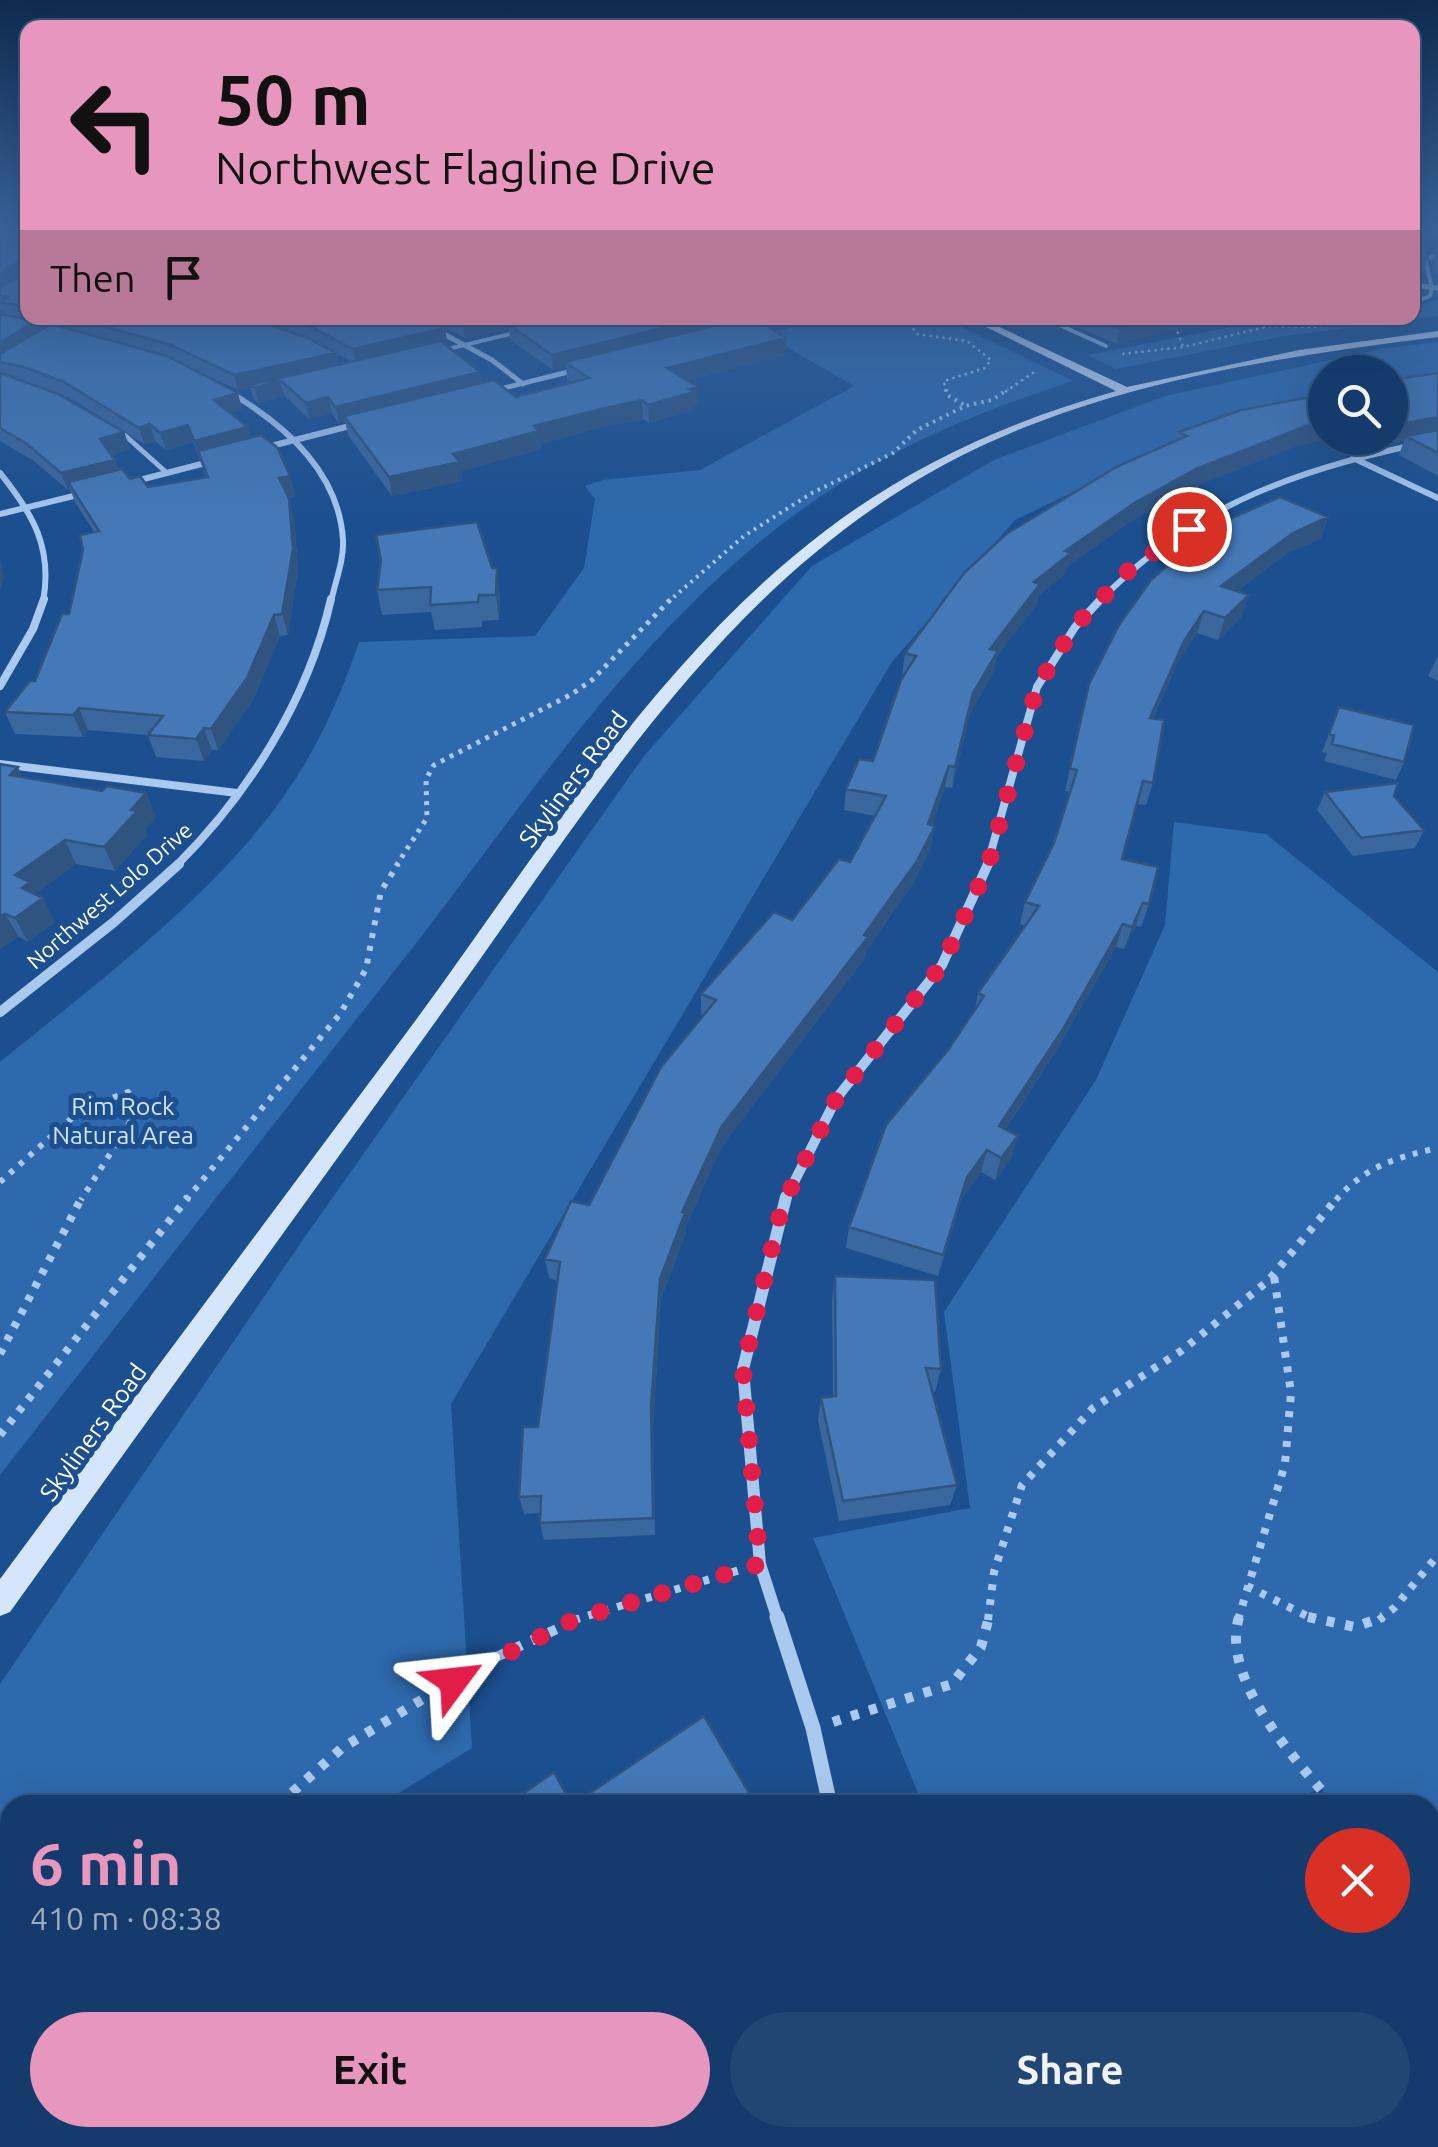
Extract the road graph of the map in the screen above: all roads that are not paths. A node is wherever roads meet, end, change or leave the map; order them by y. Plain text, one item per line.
1 (427, 325) edge
2 (757, 325) edge
3 (989, 325) edge
4 (1060, 325) edge
5 (534, 328) edge
6 (735, 330) edge
7 (1438, 334) edge
8 (465, 345) junction
9 (1106, 346) dead end
10 (428, 353) edge
11 (577, 370) edge
12 (524, 384) junction
13 (220, 388) edge
14 (257, 392) edge
15 (1128, 392) junction
16 (485, 393) edge
17 (238, 397) junction
18 (370, 421) edge
19 (106, 422) edge
20 (294, 439) junction
21 (1438, 440) edge
22 (258, 449) edge
23 (1351, 457) junction
24 (221, 459) edge
25 (0, 473) edge
26 (167, 473) junction
27 (115, 486) edge
28 (98, 490) edge
29 (1438, 498) edge
30 (29, 507) junction
31 (0, 514) edge
32 (0, 686) edge
33 (0, 764) edge
34 (237, 793) junction
35 (0, 1012) edge
36 (0, 1602) edge
37 (828, 1795) edge

1 - 8 street
2 - 6 street
3 - 15 street
4 - 9 lane
5 - 8 lane
7 - 15 street, Skyliners Road
8 - 10 lane
8 - 12 street
11 - 12 street
12 - 16 street
13 - 17 street, Northwest Lolo Drive
14 - 17 lane
15 - 36 street, Skyliners Road
17 - 20 street, Northwest Lolo Drive
18 - 20 street
19 - 26 lane
20 - 22 street
20 - 34 street, Northwest Lolo Drive
21 - 23 street
23 - 29 street
23 - 37 street
24 - 26 street
25 - 30 street
26 - 27 street
28 - 30 street
30 - 31 street
30 - 32 street
33 - 34 street
34 - 35 street, Northwest Lolo Drive

